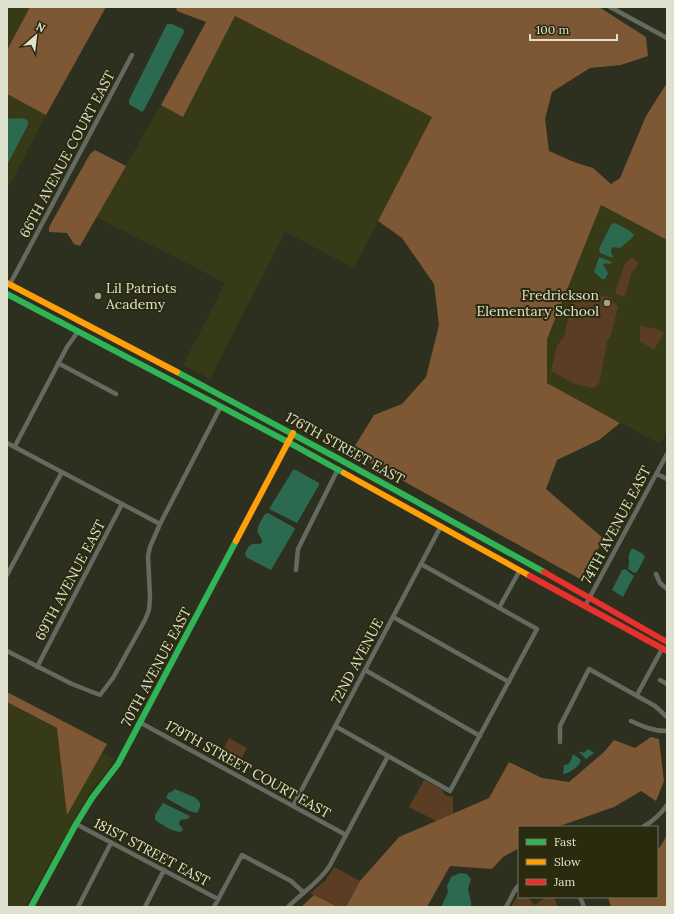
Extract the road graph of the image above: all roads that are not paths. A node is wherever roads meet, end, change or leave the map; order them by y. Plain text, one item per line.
1 (610, 7) edge
2 (667, 38) edge
3 (132, 55) dead end
4 (8, 283) edge
5 (7, 294) edge
6 (78, 331) junction
7 (58, 363) junction
8 (116, 394) dead end
9 (220, 406) junction
10 (293, 433) junction
11 (288, 442) junction
12 (7, 443) edge
13 (15, 446) junction
14 (667, 454) edge
15 (338, 469) junction
16 (62, 472) junction
17 (657, 474) junction
18 (667, 479) edge
19 (122, 504) junction
20 (160, 524) junction
21 (441, 526) junction
22 (421, 564) junction
23 (296, 570) dead end
24 (520, 570) junction
25 (656, 574) dead end
26 (7, 575) edge
27 (667, 589) edge
28 (590, 597) junction
29 (585, 606) junction
30 (499, 608) junction
31 (393, 617) junction
32 (667, 642) edge
33 (665, 649) edge
34 (7, 651) edge
35 (37, 667) junction
36 (365, 670) junction
37 (660, 680) dead end
38 (509, 682) junction
39 (667, 684) edge
40 (637, 695) junction
41 (667, 717) edge
42 (631, 721) dead end
43 (141, 723) junction
44 (336, 726) junction
45 (667, 731) edge
46 (480, 736) junction
47 (560, 742) dead end
48 (388, 756) junction
49 (667, 805) edge
50 (293, 806) junction
51 (76, 824) junction
52 (644, 826) edge
53 (346, 835) junction
54 (111, 843) junction
55 (164, 870) junction
56 (518, 887) edge
57 (303, 892) junction
58 (218, 899) junction
59 (31, 907) edge
60 (78, 907) edge
61 (145, 907) edge
62 (214, 907) edge
63 (288, 907) edge
64 (506, 907) edge

1 - 2 street
3 - 4 street, 66TH AVENUE COURT EAST
4 - 10 main road, 176TH STREET EAST
5 - 6 main road, 176TH STREET EAST
6 - 7 street
6 - 9 main road, 176TH STREET EAST
7 - 8 street
7 - 13 street
9 - 11 main road, 176TH STREET EAST
9 - 20 street
10 - 11 main road, 70TH AVENUE EAST
10 - 28 main road, 176TH STREET EAST
11 - 15 main road, 176TH STREET EAST
11 - 43 main road, 70TH AVENUE EAST
12 - 13 street
13 - 16 street
14 - 17 street, 74TH AVENUE EAST
15 - 21 main road, 176TH STREET EAST
15 - 23 street
16 - 19 street
16 - 26 street
17 - 18 street
17 - 28 street, 74TH AVENUE EAST
19 - 20 street
19 - 35 street, 69TH AVENUE EAST
20 - 35 street
21 - 22 street, 72ND AVENUE
21 - 24 main road, 176TH STREET EAST
22 - 30 street
22 - 31 street, 72ND AVENUE
24 - 29 main road, 176TH STREET EAST
24 - 30 street
25 - 27 street
28 - 29 street, 74TH AVENUE EAST
28 - 32 main road, 176TH STREET EAST
29 - 33 main road, 176TH STREET EAST
30 - 38 street
31 - 36 street, 72ND AVENUE
31 - 38 street
33 - 40 street
34 - 35 street
36 - 44 street, 72ND AVENUE
36 - 46 street
37 - 39 street
38 - 46 street
40 - 41 street
40 - 47 street
42 - 45 street
43 - 50 street, 179TH STREET COURT EAST
43 - 51 main road, 70TH AVENUE EAST
44 - 48 street
44 - 50 street, 72ND AVENUE
46 - 48 street
48 - 53 street
49 - 52 street
50 - 53 street, 179TH STREET COURT EAST
51 - 54 street, 181ST STREET EAST
51 - 59 main road, 70TH AVENUE EAST
53 - 57 street
54 - 55 street, 181ST STREET EAST
54 - 60 street
55 - 58 street, 181ST STREET EAST
55 - 61 street
56 - 64 street
57 - 58 street
57 - 63 street
58 - 62 street

